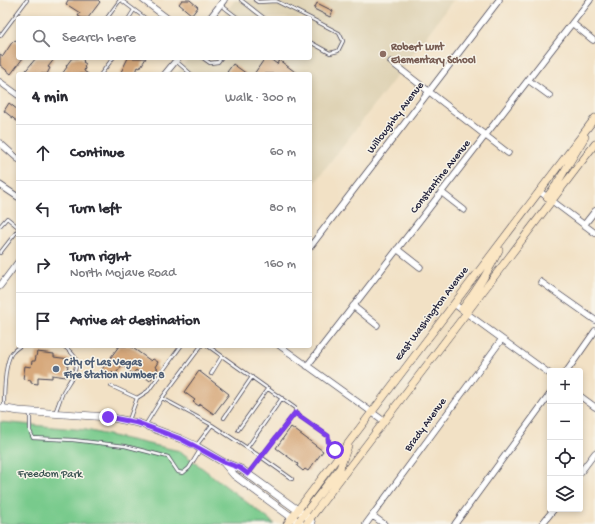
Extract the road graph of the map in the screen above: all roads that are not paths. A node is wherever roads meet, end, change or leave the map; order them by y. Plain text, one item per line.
1 (26, 0) edge
2 (120, 0) edge
3 (143, 0) edge
4 (241, 0) edge
5 (255, 0) edge
6 (499, 0) edge
7 (590, 0) edge
8 (222, 2) edge
9 (134, 10) junction
10 (108, 16) edge
11 (130, 16) edge
12 (142, 16) edge
13 (164, 16) edge
14 (212, 16) edge
15 (235, 16) edge
16 (261, 16) edge
17 (306, 16) edge
18 (312, 19) edge
19 (572, 23) junction
20 (0, 36) edge
21 (593, 40) dead end
22 (312, 43) edge
23 (112, 60) edge
24 (177, 60) edge
25 (205, 60) edge
26 (220, 60) edge
27 (391, 62) dead end
28 (102, 72) edge
29 (168, 72) edge
30 (189, 72) edge
31 (528, 80) junction
32 (0, 82) edge
33 (429, 91) junction
34 (16, 94) edge
35 (550, 96) dead end
36 (595, 119) edge
37 (486, 135) junction
38 (0, 142) edge
39 (595, 144) edge
40 (508, 153) dead end
41 (16, 157) edge
42 (0, 185) edge
43 (539, 191) junction
44 (441, 192) junction
45 (16, 196) edge
46 (549, 199) junction
47 (464, 210) dead end
48 (595, 211) edge
49 (584, 225) junction
50 (0, 226) edge
51 (16, 226) edge
52 (16, 231) edge
53 (595, 233) edge
54 (507, 234) junction
55 (312, 244) edge
56 (397, 249) junction
57 (0, 253) edge
58 (16, 265) edge
59 (420, 267) dead end
60 (541, 282) dead end
61 (0, 286) edge
62 (454, 304) junction
63 (353, 306) junction
64 (464, 311) junction
65 (595, 320) edge
66 (377, 325) dead end
67 (595, 331) edge
68 (502, 339) junction
69 (17, 348) edge
70 (66, 348) edge
71 (180, 348) edge
72 (200, 348) edge
73 (211, 348) edge
74 (283, 348) edge
75 (222, 356) junction
76 (307, 366) junction
77 (569, 368) edge
78 (547, 372) edge
79 (210, 374) dead end
80 (252, 377) junction
81 (111, 386) dead end
82 (268, 388) junction
83 (137, 398) junction
84 (162, 398) junction
85 (282, 398) junction
86 (547, 398) edge
87 (583, 398) edge
88 (595, 407) edge
89 (2, 409) edge
90 (30, 412) junction
91 (372, 412) junction
92 (55, 413) junction
93 (295, 413) junction
94 (224, 418) dead end
95 (129, 421) junction
96 (384, 422) junction
97 (212, 425) junction
98 (145, 426) junction
99 (238, 430) dead end
100 (350, 440) junction
101 (198, 448) junction
102 (247, 448) junction
103 (595, 453) edge
104 (340, 454) junction
105 (261, 457) junction
106 (224, 462) junction
107 (583, 469) edge
108 (248, 474) junction
109 (292, 479) dead end
110 (298, 510) junction
111 (552, 512) edge
112 (373, 516) junction
113 (292, 518) junction
114 (308, 520) edge
115 (299, 523) edge
116 (287, 524) edge
117 (366, 524) edge
118 (384, 524) edge
119 (455, 524) edge
120 (542, 524) edge

1 - 20 lane
2 - 9 lane
2 - 10 lane
3 - 13 street
4 - 16 lane
5 - 17 lane
6 - 33 street, Willoughby Avenue
7 - 19 street, Constantine Avenue
8 - 14 street
8 - 15 lane
9 - 11 lane
9 - 12 lane
18 - 22 lane
19 - 21 street
19 - 31 street, Constantine Avenue
23 - 28 lane
24 - 29 street
24 - 30 lane
25 - 26 lane
27 - 33 street
31 - 35 street
31 - 37 street, Constantine Avenue
32 - 34 street
33 - 37 street
33 - 55 street, Willoughby Avenue
36 - 43 main road, East Washington Avenue
36 - 46 main road
37 - 40 street
37 - 44 street, Constantine Avenue
38 - 41 street
39 - 46 main road
42 - 45 street
43 - 46 street
43 - 54 main road, East Washington Avenue
44 - 47 street
44 - 56 street, Constantine Avenue
46 - 49 street
46 - 64 main road
48 - 49 street
49 - 53 street
50 - 51 lane
52 - 57 lane
54 - 62 main road, East Washington Avenue
54 - 64 main road
56 - 59 street
56 - 63 street, Constantine Avenue
58 - 61 street
60 - 65 street
62 - 64 street
62 - 91 main road, East Washington Avenue
63 - 66 street
63 - 76 street, Constantine Avenue
64 - 68 street
64 - 96 main road
67 - 77 street
68 - 78 street
68 - 112 street, Brady Avenue
69 - 89 lane
70 - 92 lane
71 - 83 lane
72 - 84 lane
73 - 75 lane
74 - 76 street
75 - 79 lane
75 - 80 lane
76 - 91 street
80 - 82 lane
80 - 94 lane
81 - 83 lane
82 - 85 lane
82 - 99 lane
83 - 95 lane
84 - 97 lane
84 - 98 lane
85 - 93 lane
85 - 102 lane
86 - 119 street
87 - 88 street
89 - 90 street
90 - 92 street
90 - 101 lane
91 - 96 street
91 - 100 main road, East Washington Avenue
92 - 95 street
93 - 104 lane
93 - 105 lane
95 - 98 street
96 - 114 main road
97 - 101 lane
97 - 102 lane
98 - 101 street
100 - 104 main road, East Washington Avenue
100 - 114 main road
101 - 106 street
102 - 105 lane
103 - 107 street
104 - 110 main road, East Washington Avenue
105 - 108 lane
105 - 109 lane
106 - 108 street
106 - 113 street
108 - 110 street
110 - 113 main road, East Washington Avenue
110 - 114 street
111 - 120 street
112 - 117 street, Brady Avenue
112 - 118 street
113 - 115 street
113 - 116 main road, East Washington Avenue
114 - 115 main road

